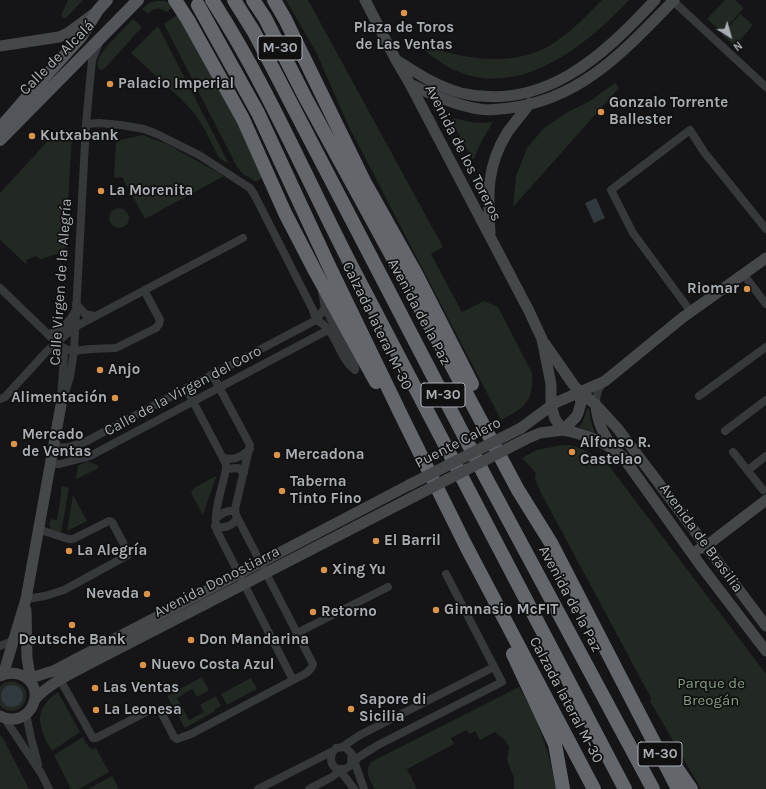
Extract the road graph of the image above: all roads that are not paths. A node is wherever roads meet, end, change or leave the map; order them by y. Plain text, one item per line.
1 (107, 0) edge
2 (138, 0) edge
3 (176, 0) edge
4 (212, 0) edge
5 (234, 0) edge
6 (254, 0) edge
7 (274, 0) edge
8 (365, 0) edge
9 (655, 0) edge
10 (673, 0) edge
11 (198, 5) dead end
12 (98, 10) junction
13 (102, 36) junction
14 (0, 46) edge
15 (396, 60) junction
16 (410, 84) junction
17 (548, 86) junction
18 (766, 87) edge
19 (528, 106) junction
20 (86, 124) junction
21 (0, 128) edge
22 (0, 140) edge
23 (313, 146) junction
24 (766, 229) edge
25 (490, 237) junction
26 (243, 238) dead end
27 (766, 258) edge
28 (315, 271) junction
29 (744, 275) junction
30 (0, 288) edge
31 (144, 290) junction
32 (766, 304) edge
33 (76, 308) junction
34 (325, 308) junction
35 (691, 312) junction
36 (94, 316) junction
37 (316, 320) junction
38 (75, 327) junction
39 (299, 329) junction
40 (337, 329) junction
41 (328, 330) junction
42 (49, 334) junction
43 (542, 339) junction
44 (58, 343) junction
45 (305, 343) junction
46 (766, 347) edge
47 (74, 351) junction
48 (448, 359) junction
49 (212, 374) junction
50 (605, 381) junction
51 (219, 387) junction
52 (186, 388) junction
53 (580, 392) junction
54 (699, 396) dead end
55 (0, 399) edge
56 (766, 400) edge
57 (193, 401) junction
58 (61, 404) junction
59 (596, 405) junction
60 (551, 406) junction
61 (406, 425) junction
62 (562, 430) junction
63 (725, 431) dead end
64 (53, 448) junction
65 (250, 449) junction
66 (616, 451) junction
67 (733, 452) dead end
68 (766, 456) edge
69 (224, 458) junction
70 (50, 464) junction
71 (226, 469) junction
72 (748, 470) junction
73 (244, 473) junction
74 (409, 485) joint
75 (765, 495) edge
76 (415, 496) joint
77 (236, 514) junction
78 (216, 522) junction
79 (38, 529) junction
80 (679, 534) junction
81 (551, 543) junction
82 (466, 546) junction
83 (706, 546) junction
84 (264, 568) junction
85 (446, 574) dead end
86 (242, 580) junction
87 (388, 588) dead end
88 (26, 599) junction
89 (766, 624) edge
90 (297, 633) junction
91 (12, 641) junction
92 (0, 646) edge
93 (766, 651) edge
94 (494, 668) junction
95 (2, 670) edge
96 (57, 675) junction
97 (26, 678) junction
98 (293, 680) junction
99 (35, 699) junction
100 (26, 714) junction
101 (2, 718) edge
102 (642, 718) junction
103 (342, 747) junction
104 (333, 751) junction
105 (353, 761) junction
106 (340, 770) junction
107 (40, 773) junction
108 (49, 789) edge
109 (258, 789) edge
110 (309, 789) edge
111 (354, 789) edge
112 (364, 789) edge
113 (563, 789) edge
114 (594, 789) edge
115 (625, 789) edge
116 (653, 789) edge
117 (678, 789) edge
118 (692, 789) edge

1 - 12 main road, Calle de Alcalá
2 - 13 main road, Calle de Alcalá
3 - 28 highway
4 - 115 highway, M-30
5 - 23 highway, Avenida de la Paz / M-30
6 - 48 highway, M-30
7 - 81 highway
8 - 15 street, Avenida de los Toreros
9 - 17 street, Avenida de los Toreros
10 - 18 street
10 - 19 street, Avenida de los Toreros
11 - 61 highway, Calzada lateral M-30 / M-30
12 - 14 street
12 - 21 main road, Calle de Alcalá
13 - 20 street, Calle Virgen de la Alegría
13 - 22 main road, Calle de Alcalá
15 - 16 street, Avenida de los Toreros
15 - 17 street, Avenida de los Toreros
16 - 19 street, Avenida de los Toreros
16 - 25 street, Avenida de los Toreros
17 - 19 street, Avenida de los Toreros
19 - 25 street, Avenida de los Toreros
20 - 33 street, Calle Virgen de la Alegría
20 - 37 street
23 - 48 highway, M-30
23 - 116 highway, Avenida de la Paz / M-30
24 - 35 street
25 - 43 street
26 - 31 street
27 - 29 street, Puente Calero
28 - 34 street
28 - 61 highway
29 - 32 street
29 - 35 street, Puente Calero
30 - 42 street
31 - 36 street
31 - 47 street
33 - 36 street
33 - 38 street, Calle Virgen de la Alegría
33 - 42 street
34 - 37 street, Calle de la Virgen del Coro
34 - 40 street
35 - 50 street, Puente Calero
36 - 38 street
37 - 39 street, Calle de la Virgen del Coro
37 - 41 street
38 - 44 street
38 - 47 street, Calle Virgen de la Alegría
39 - 45 street
39 - 49 street, Calle de la Virgen del Coro
40 - 41 street, Calle de la Virgen del Coro
40 - 41 street
41 - 45 street, Calle de la Virgen del Coro
42 - 44 street
43 - 53 street, Avenida de Brasilia
43 - 60 street
44 - 47 street
44 - 55 street
44 - 58 street
45 - 51 street, Calle de la Virgen del Coro
46 - 54 street
47 - 58 street, Calle Virgen de la Alegría
48 - 81 highway, M-30
49 - 51 street
49 - 52 street, Calle de la Virgen del Coro
50 - 53 street, Puente Calero
50 - 59 street
51 - 57 street, Calle de la Virgen del Coro
51 - 65 street
52 - 57 street
52 - 64 street, Calle de la Virgen del Coro
53 - 59 street, Avenida de Brasilia
53 - 60 street, Puente Calero
53 - 62 street
56 - 63 street
57 - 69 street
57 - 70 street, Calle de la Virgen del Coro
58 - 64 street, Calle Virgen de la Alegría
59 - 66 street
59 - 83 street, Avenida de Brasilia
60 - 62 street
60 - 74 street, Puente Calero, bridge
61 - 82 highway, Calzada lateral M-30 / M-30
62 - 66 street, Avenida de Brasilia
62 - 76 street, Puente Calero, bridge
64 - 70 street, Calle Virgen de la Alegría
65 - 69 street
65 - 73 street
66 - 80 street, Avenida de Brasilia
67 - 72 street
68 - 72 street
69 - 71 street
70 - 79 street, Calle Virgen de la Alegría
71 - 73 street
71 - 78 street
72 - 75 street
73 - 77 street
74 - 84 street, Avenida Donostiarra
75 - 83 street
76 - 84 street, Avenida Donostiarra
77 - 78 street
77 - 78 street
77 - 84 street
78 - 86 street
79 - 88 street, Calle Virgen de la Alegría
79 - 88 street
80 - 83 street
80 - 93 street, Avenida de Brasilia
81 - 102 highway, M-30
82 - 113 highway
82 - 114 highway, Calzada lateral M-30 / M-30
83 - 89 street, Avenida de Brasilia
84 - 86 street, Avenida Donostiarra
84 - 90 street
85 - 94 street
86 - 96 street, Avenida Donostiarra
86 - 98 street
87 - 90 street
88 - 91 street, Calle Virgen de la Alegría
88 - 97 street, Calle Virgen de la Alegría
90 - 98 street
91 - 92 street
91 - 95 street, Calle Virgen de la Alegría
94 - 103 street
94 - 105 street
95 - 97 street
96 - 97 street, Avenida Donostiarra
96 - 98 street
96 - 99 street, Avenida Donostiarra
97 - 99 street, Calle Virgen de la Alegría
99 - 100 street, Avenida Donostiarra
100 - 101 street
100 - 107 street
101 - 107 street
102 - 117 highway, M-30
102 - 118 highway
103 - 104 street
103 - 105 street
104 - 106 street
104 - 109 street
105 - 106 street
105 - 112 street
106 - 110 street
106 - 111 street
107 - 108 street

